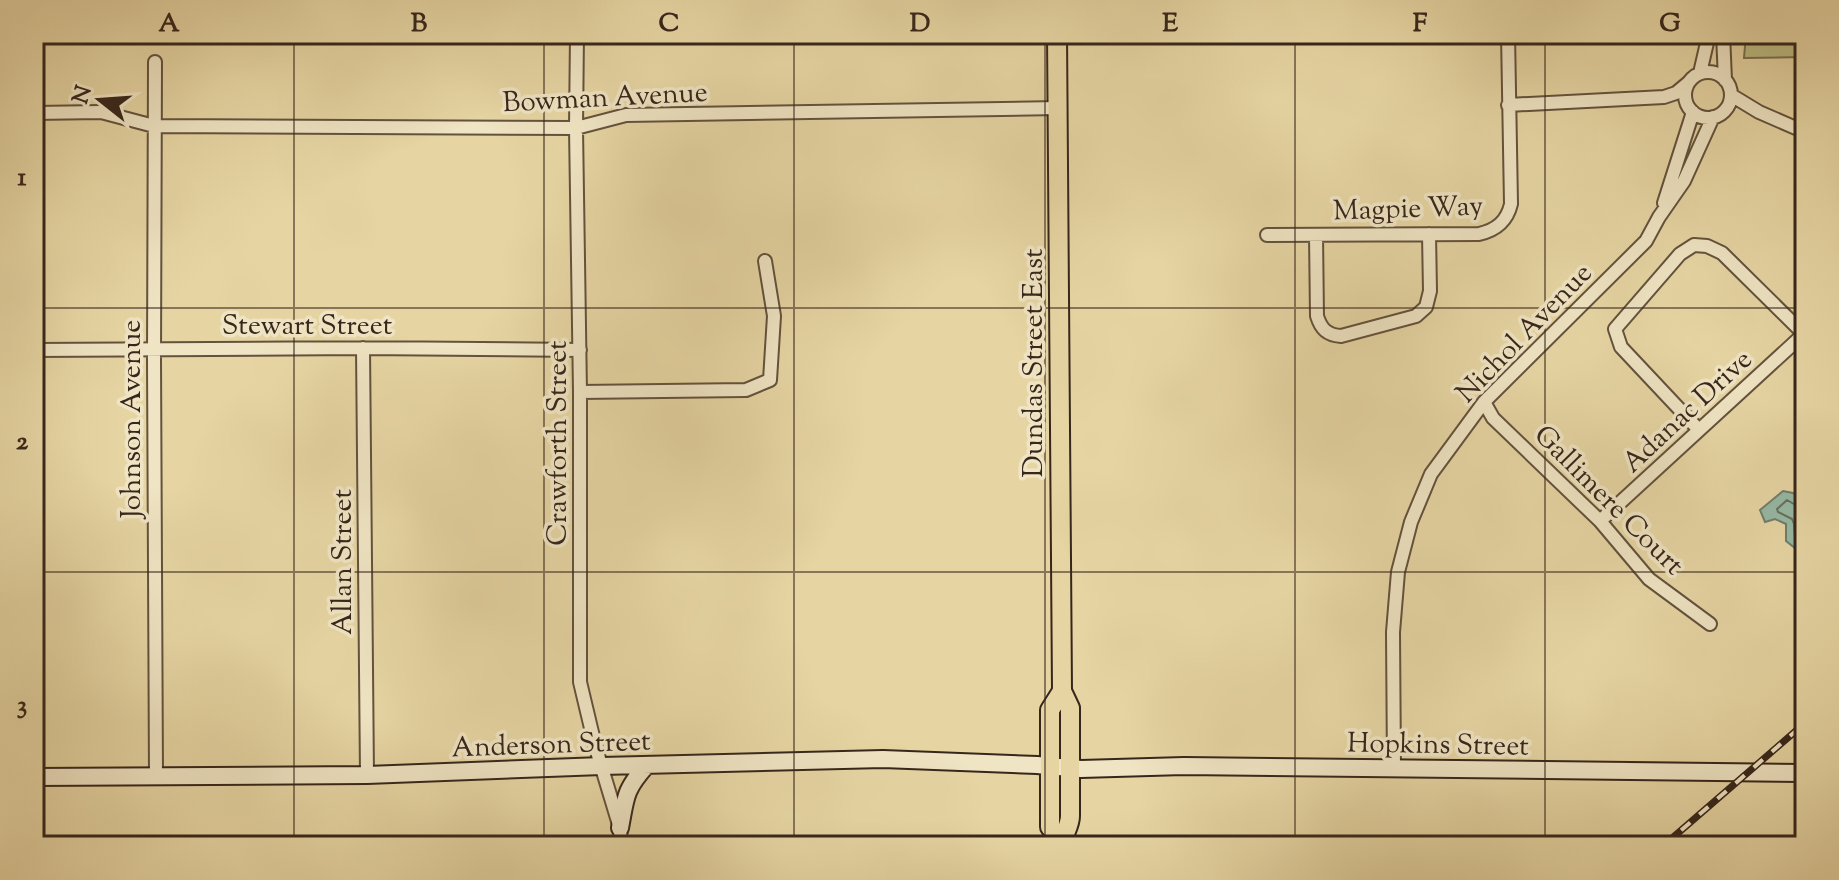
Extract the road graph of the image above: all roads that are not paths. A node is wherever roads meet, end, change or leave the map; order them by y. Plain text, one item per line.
1 (577, 34) edge
2 (1057, 34) edge
3 (1508, 34) edge
4 (1709, 34) edge
5 (1723, 34) edge
6 (155, 62) dead end
7 (1700, 73) junction
8 (1725, 80) junction
9 (1688, 83) junction
10 (1664, 97) junction
11 (1728, 102) junction
12 (1508, 105) junction
13 (1058, 108) junction
14 (1691, 109) junction
15 (34, 113) edge
16 (1713, 117) junction
17 (154, 126) junction
18 (576, 128) junction
19 (1805, 132) edge
20 (1659, 217) junction
21 (1429, 234) junction
22 (1267, 235) dead end
23 (1316, 235) junction
24 (765, 261) dead end
25 (1805, 334) edge
26 (154, 348) junction
27 (363, 348) junction
28 (34, 350) edge
29 (580, 350) junction
30 (580, 392) junction
31 (1484, 402) junction
32 (1699, 430) junction
33 (1600, 521) junction
34 (1710, 624) dead end
35 (1062, 691) junction
36 (602, 766) junction
37 (646, 766) junction
38 (1050, 766) junction
39 (1070, 768) junction
40 (1394, 768) junction
41 (1805, 773) edge
42 (367, 775) junction
43 (156, 776) junction
44 (34, 777) edge
45 (620, 828) junction
46 (1062, 843) edge
47 (621, 846) edge

1 - 18 street, Crawforth Street
2 - 13 main road, Dundas Street East
3 - 12 street, Magpie Way
4 - 7 street
5 - 8 street
6 - 17 street, Johnson Avenue
7 - 8 street
7 - 9 street
8 - 11 street
9 - 10 street
9 - 14 street
10 - 12 street
10 - 14 street
11 - 16 street
11 - 19 street
12 - 21 street, Magpie Way
13 - 18 street, Bowman Avenue
13 - 35 main road, Dundas Street East
14 - 16 street
14 - 20 street, Nichol Avenue
15 - 17 street, Bowman Avenue
16 - 20 street, Nichol Avenue
17 - 18 street, Bowman Avenue
17 - 26 street, Johnson Avenue
18 - 29 street, Crawforth Street
20 - 31 street, Nichol Avenue
21 - 23 street, Magpie Way
21 - 23 street
22 - 23 street, Magpie Way
24 - 30 street
25 - 32 street, Adanac Drive
25 - 32 street
26 - 27 street, Stewart Street
26 - 28 street, Stewart Street
26 - 43 street, Johnson Avenue
27 - 29 street, Stewart Street
27 - 42 street, Allan Street
29 - 30 street, Crawforth Street
30 - 36 street, Crawforth Street
31 - 33 street, Gallimere Court
31 - 40 street, Nichol Avenue
32 - 33 street, Adanac Drive
33 - 34 street, Gallimere Court
35 - 38 main road, Dundas Street East
35 - 39 main road, Dundas Street East
36 - 37 main road, Anderson Street
36 - 42 main road, Anderson Street
36 - 45 street, Crawforth Street
37 - 38 main road, Anderson Street
37 - 45 main road
38 - 39 main road, Anderson Street
38 - 46 main road, Dundas Street East
39 - 40 main road, Hopkins Street
39 - 46 main road, Dundas Street East
40 - 41 main road, Hopkins Street
42 - 43 main road, Anderson Street
43 - 44 main road, Anderson Street
45 - 47 street, Crawforth Street

